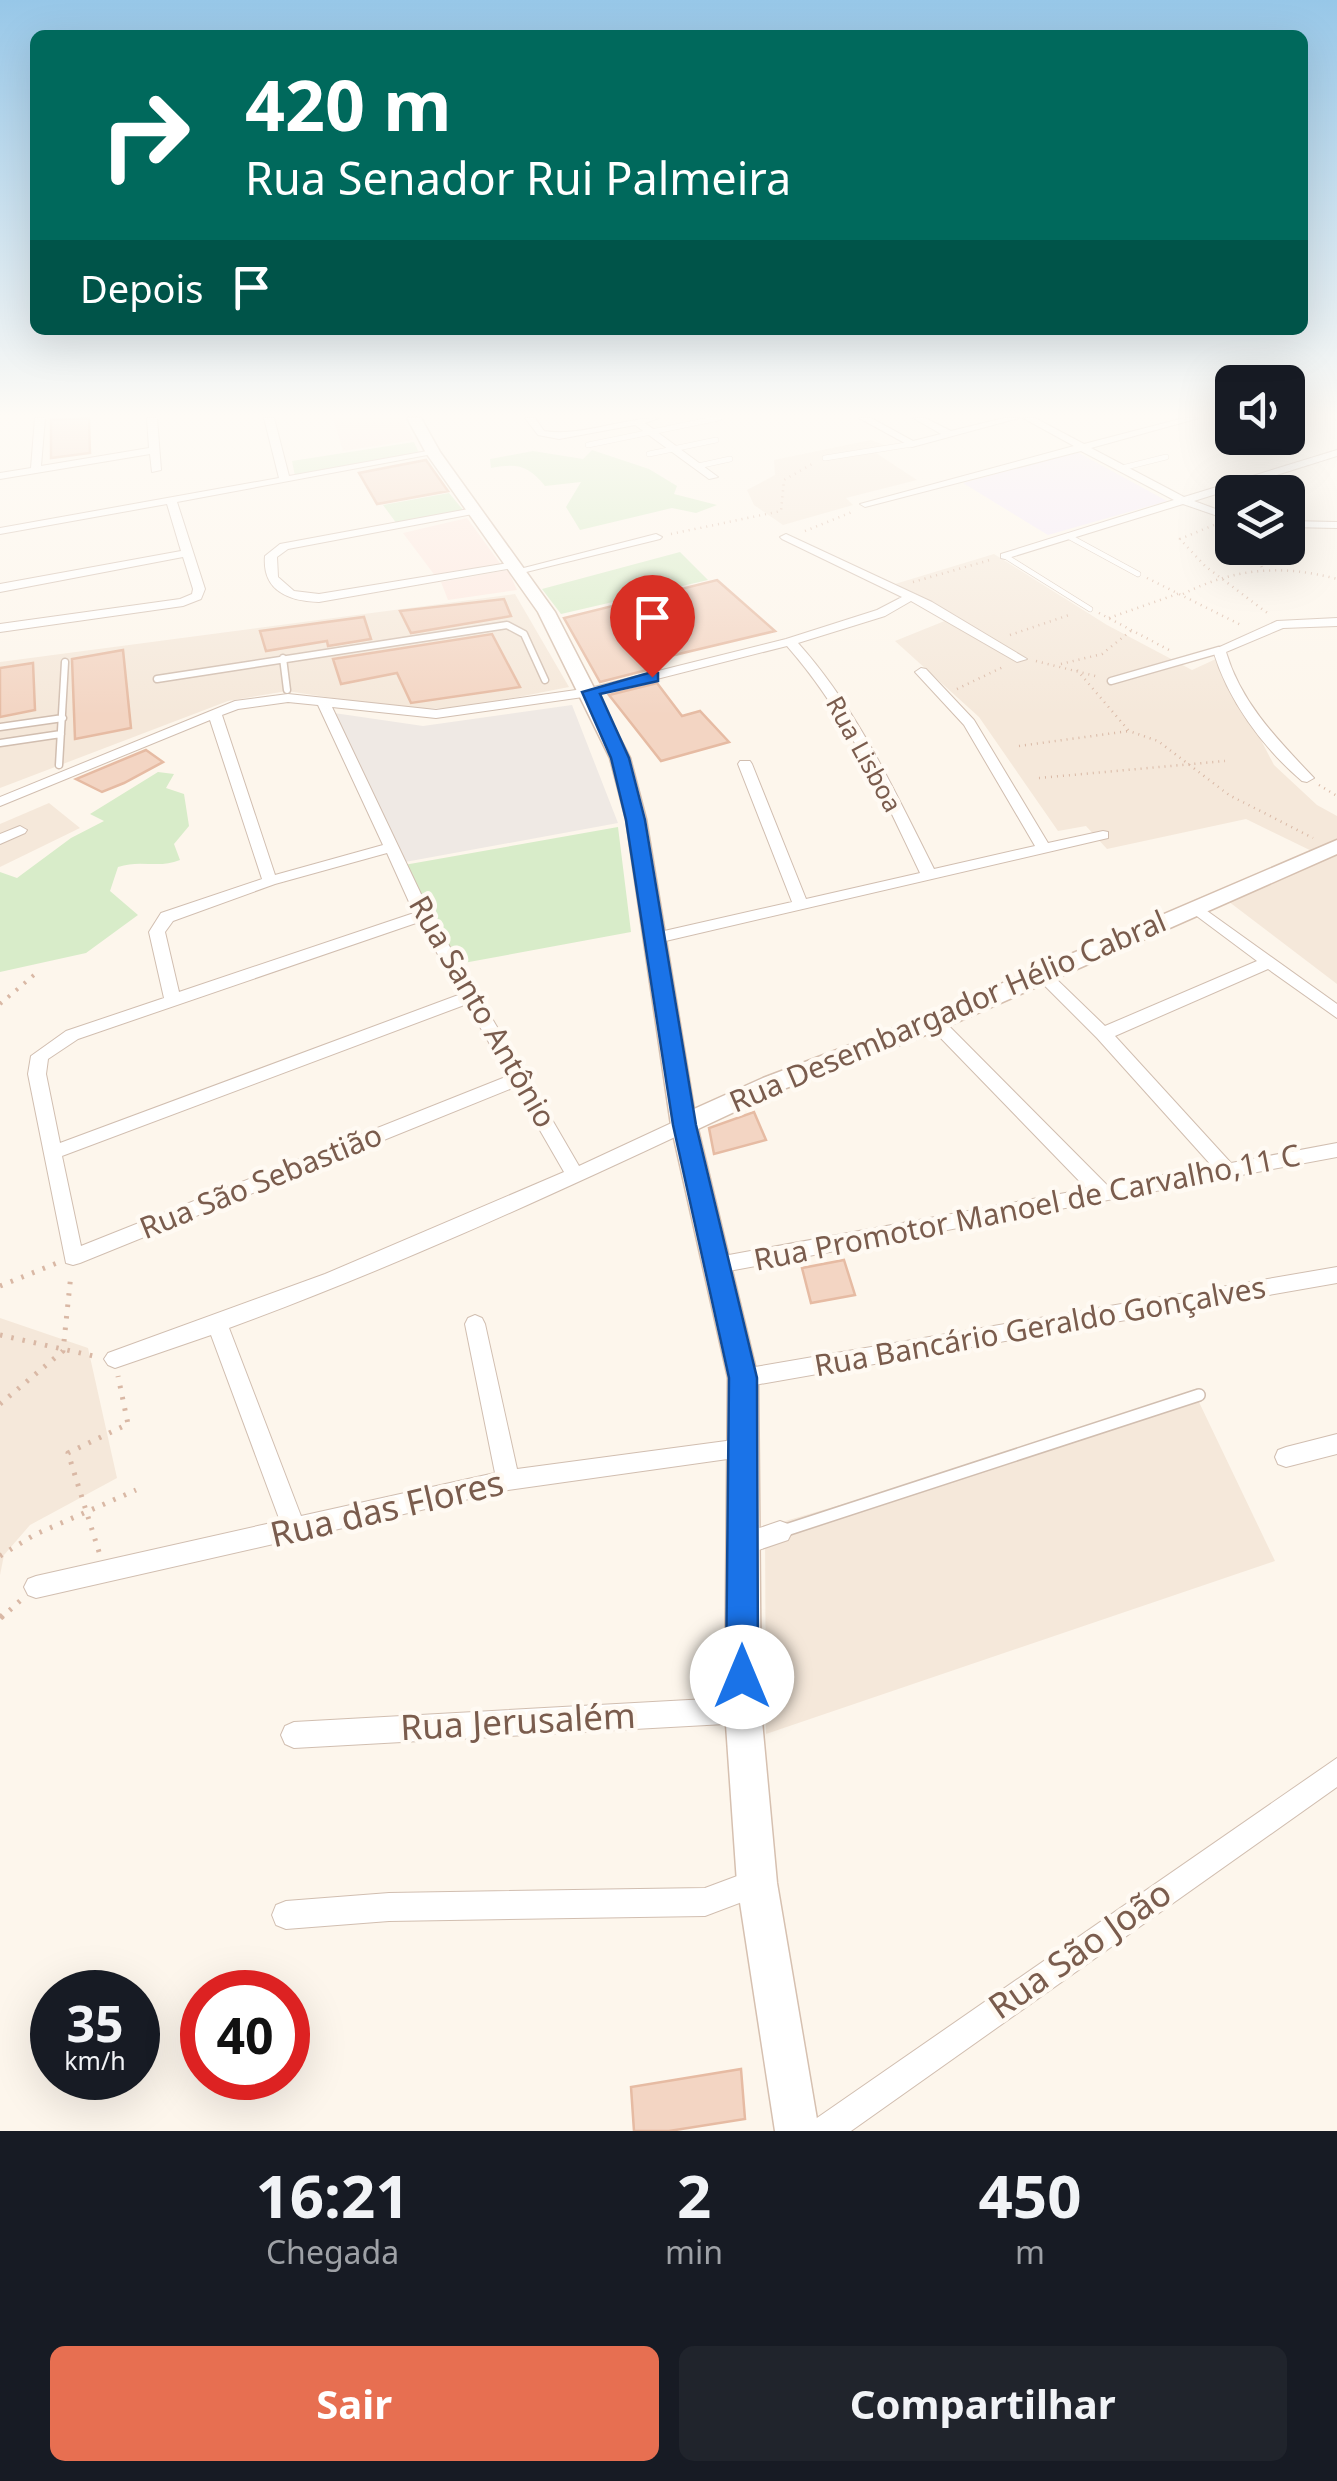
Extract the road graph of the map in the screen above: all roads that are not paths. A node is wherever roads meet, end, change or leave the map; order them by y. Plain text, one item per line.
1 (75, 517) edge
2 (176, 517) edge
3 (439, 517) edge
4 (479, 517) edge
5 (1126, 517) edge
6 (1305, 524) edge
7 (1337, 525) edge
8 (0, 531) edge
9 (1068, 536) junction
10 (656, 537) road end
11 (786, 538) road end
12 (187, 553) junction
13 (1005, 556) joint
14 (516, 568) junction
15 (1138, 574) road end
16 (0, 588) edge
17 (910, 597) junction
18 (1090, 609) road end
19 (1337, 622) edge
20 (0, 628) edge
21 (790, 642) junction
22 (1219, 650) junction
23 (283, 658) junction
24 (1022, 659) road end
25 (65, 662) dead end
26 (920, 672) dead end
27 (157, 679) dead end
28 (545, 680) dead end
29 (1111, 681) road end
30 (590, 692) junction
31 (288, 694) junction
32 (324, 702) junction
33 (214, 712) junction
34 (63, 718) junction
35 (0, 727) edge
36 (61, 734) junction
37 (0, 743) edge
38 (745, 764) dead end
39 (58, 772) junction
40 (1306, 778) dead end
41 (0, 802) edge
42 (20, 830) dead end
43 (1103, 835) dead end
44 (0, 840) edge
45 (1326, 843) edge
46 (1043, 847) junction
47 (390, 848) junction
48 (928, 873) junction
49 (270, 881) junction
50 (800, 904) junction
51 (1196, 908) junction
52 (422, 915) junction
53 (658, 938) junction
54 (1269, 962) junction
55 (1042, 975) junction
56 (474, 996) junction
57 (173, 1002) junction
58 (1337, 1012) edge
59 (935, 1022) junction
60 (1103, 1034) junction
61 (522, 1077) junction
62 (684, 1125) junction
63 (1337, 1150) edge
64 (54, 1152) junction
65 (1226, 1170) junction
66 (576, 1176) junction
67 (1102, 1192) junction
68 (718, 1265) junction
69 (1337, 1275) edge
70 (475, 1324) dead end
71 (218, 1326) junction
72 (115, 1359) road end
73 (743, 1378) junction
74 (1198, 1395) dead end
75 (1337, 1444) edge
76 (740, 1449) junction
77 (1286, 1457) dead end
78 (508, 1480) junction
79 (296, 1531) junction
80 (780, 1532) joint
81 (741, 1545) junction
82 (36, 1587) road end
83 (742, 1710) junction
84 (294, 1735) dead end
85 (1337, 1771) edge
86 (757, 1883) junction
87 (286, 1916) dead end
88 (797, 2131) edge
89 (825, 2131) edge

1 - 8 street
2 - 12 street
3 - 14 street
4 - 14 street
5 - 9 street
6 - 7 street
9 - 13 street
9 - 15 lane
10 - 14 street
11 - 17 street
12 - 16 street
12 - 20 street
13 - 18 lane
14 - 30 street
17 - 21 street
17 - 24 street
19 - 22 street
21 - 30 street
21 - 48 street, Rua Lisboa
22 - 29 lane
22 - 40 street
23 - 27 lane
23 - 28 lane
23 - 31 lane
25 - 34 lane
26 - 46 street
30 - 32 street
30 - 53 street
31 - 32 street
31 - 33 street
32 - 47 street, Rua Santo Antônio
33 - 39 street
33 - 49 street
34 - 35 lane
34 - 36 lane
36 - 37 lane
36 - 39 lane
38 - 50 street
39 - 41 street
42 - 44 street
43 - 46 street
45 - 51 street, Rua Desembargador Hélio Cabral
46 - 48 street
47 - 49 street
47 - 52 street, Rua Santo Antônio
48 - 50 street
49 - 57 street
50 - 53 street
51 - 54 street
51 - 55 street, Rua Desembargador Hélio Cabral
52 - 56 street, Rua Santo Antônio
52 - 57 street
53 - 62 street
54 - 58 street
54 - 60 street
55 - 59 street, Rua Desembargador Hélio Cabral
55 - 60 street
56 - 61 street, Rua Santo Antônio
56 - 64 street
57 - 64 street
59 - 62 street, Rua Desembargador Hélio Cabral
59 - 67 street
60 - 65 street
61 - 64 street, Rua São Sebastião
61 - 66 street, Rua Santo Antônio
62 - 66 street, Rua Desembargador Hélio Cabral
62 - 68 street
63 - 65 street, Rua Promotor Manoel de Carvalho,11 C
65 - 67 street, Rua Promotor Manoel de Carvalho,11 C
66 - 71 street, Rua Desembargador Hélio Cabral
67 - 68 street, Rua Promotor Manoel de Carvalho,11 C
68 - 73 street
69 - 73 street, Rua Bancário Geraldo Gonçalves
70 - 78 street
71 - 72 street, Rua Desembargador Hélio Cabral
71 - 79 street
73 - 76 street
74 - 80 lane
75 - 77 street
76 - 78 street, Rua das Flores
76 - 81 street
78 - 79 street, Rua das Flores
79 - 82 street, Rua das Flores
80 - 81 street
81 - 83 street
83 - 84 street, Rua Jerusalém
83 - 86 street
85 - 89 street, Rua São João
86 - 87 street
86 - 88 street

